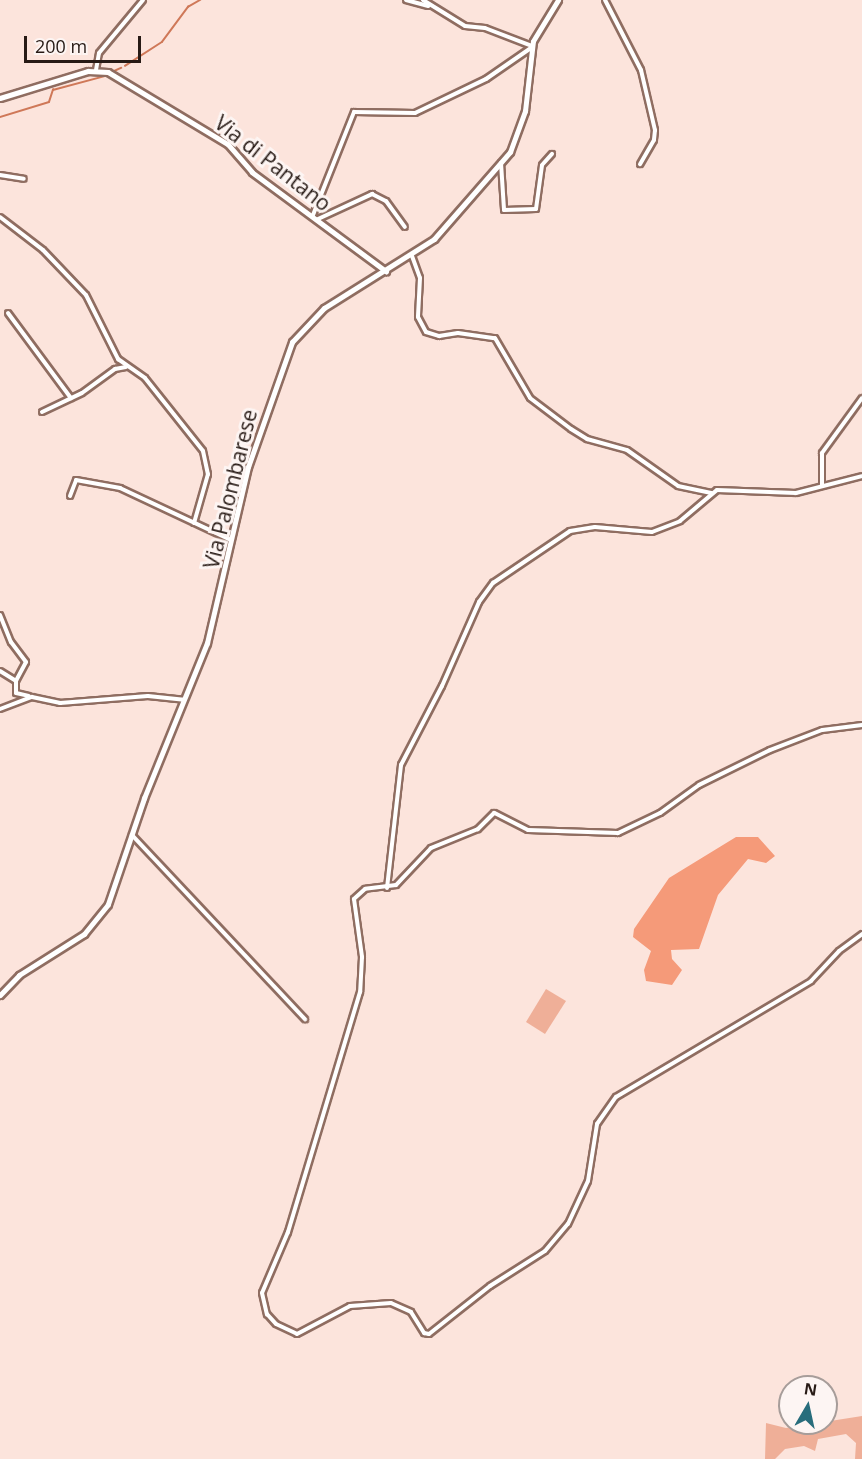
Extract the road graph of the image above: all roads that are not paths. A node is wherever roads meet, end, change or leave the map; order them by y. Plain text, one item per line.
1 (143, 0) edge
2 (406, 0) edge
3 (423, 0) edge
4 (558, 0) edge
5 (605, 0) edge
6 (435, 7) junction
7 (532, 47) junction
8 (96, 70) junction
9 (0, 98) edge
10 (552, 154) dead end
11 (501, 162) junction
12 (640, 164) dead end
13 (0, 175) edge
14 (24, 179) dead end
15 (0, 217) edge
16 (315, 217) junction
17 (405, 227) dead end
18 (412, 256) junction
19 (386, 271) junction
20 (8, 313) dead end
21 (126, 367) junction
22 (71, 398) junction
23 (862, 398) edge
24 (42, 412) dead end
25 (862, 477) edge
26 (822, 485) junction
27 (712, 493) junction
28 (70, 496) dead end
29 (194, 523) junction
30 (232, 540) junction
31 (0, 615) edge
32 (0, 671) edge
33 (16, 681) junction
34 (32, 697) junction
35 (184, 700) junction
36 (0, 709) edge
37 (862, 725) edge
38 (131, 834) junction
39 (387, 888) junction
40 (862, 934) edge
41 (0, 995) edge
42 (305, 1019) dead end

1 - 8 street
2 - 6 street
3 - 6 street
4 - 7 main road, Via Palombarese
5 - 12 street
6 - 7 street
7 - 11 main road, Via Palombarese
7 - 16 street
8 - 9 street
8 - 16 street, Via di Pantano
10 - 11 street
11 - 18 main road, Via Palombarese
13 - 14 street
15 - 21 street
16 - 17 street
16 - 19 street, Via di Pantano
18 - 19 main road, Via Palombarese
18 - 27 street
19 - 30 main road, Via Palombarese
20 - 22 street
21 - 22 street
21 - 29 street
22 - 24 street
23 - 26 street
25 - 26 street
26 - 27 street
27 - 39 street
28 - 29 street
29 - 30 street
30 - 35 main road, Via Palombarese
31 - 33 street
32 - 33 street
33 - 34 street
34 - 35 street
34 - 36 street
35 - 38 main road, Via Palombarese
37 - 39 street
38 - 41 main road, Via Palombarese
38 - 42 street
39 - 40 street

